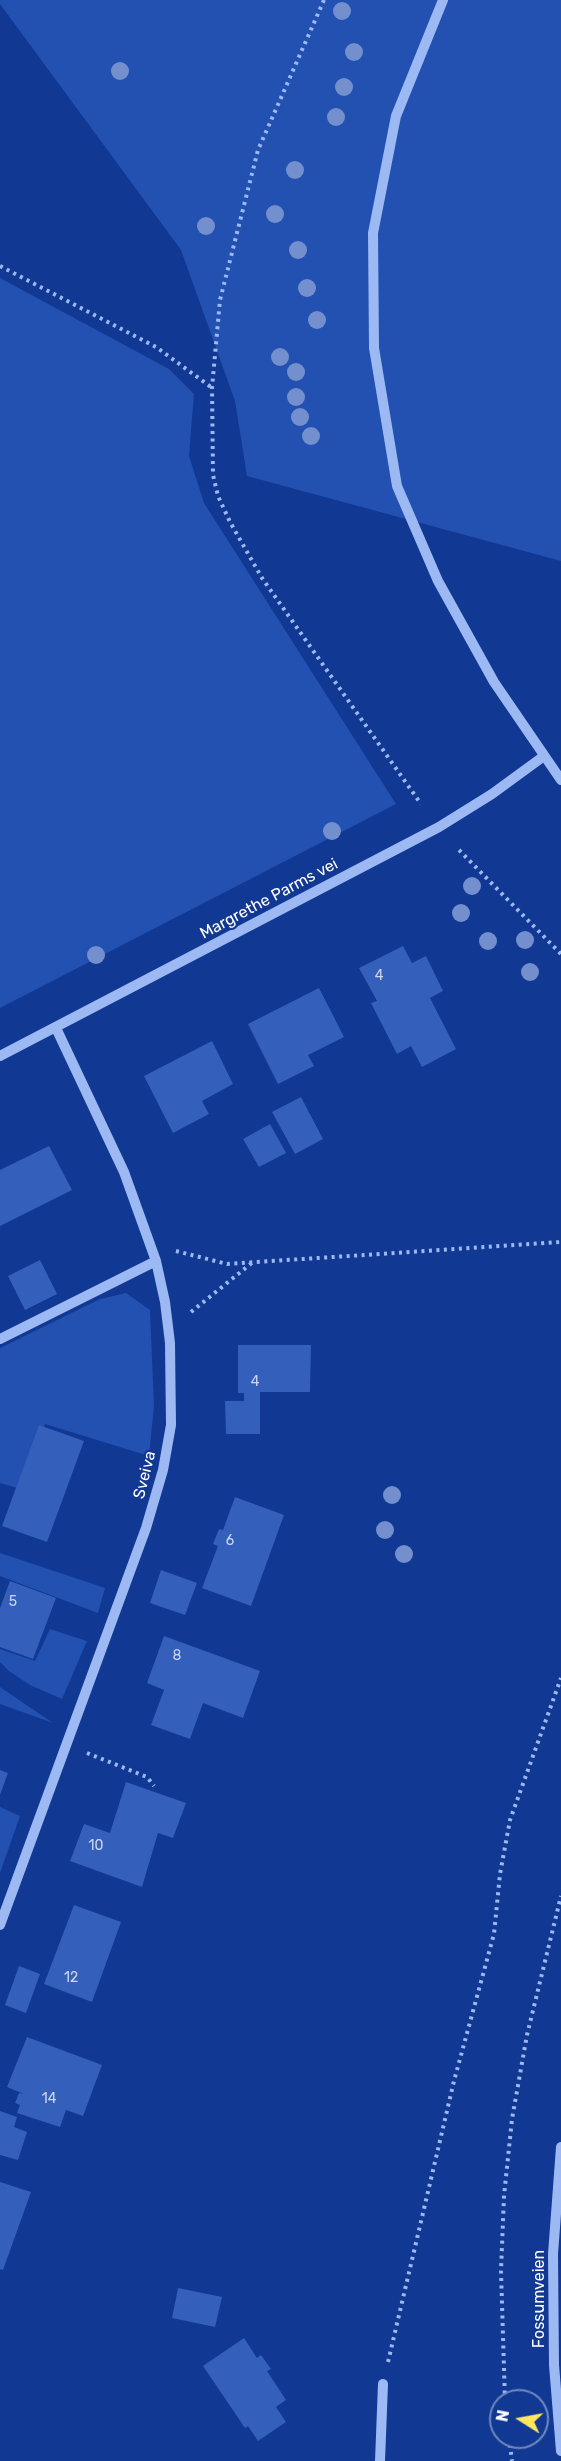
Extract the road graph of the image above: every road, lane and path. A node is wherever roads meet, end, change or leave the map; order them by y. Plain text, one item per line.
1 (324, 0) edge
2 (443, 0) edge
3 (0, 266) edge
4 (212, 388) junction
5 (544, 756) junction
6 (561, 780) edge
7 (421, 804) dead end
8 (459, 850) dead end
9 (561, 954) edge
10 (56, 1028) junction
11 (0, 1056) edge
12 (561, 1242) edge
13 (176, 1250) dead end
14 (156, 1261) junction
15 (253, 1262) junction
16 (169, 1329) junction
17 (0, 1339) edge
18 (561, 1678) edge
19 (67, 1744) junction
20 (154, 1786) dead end
21 (561, 1896) edge
22 (0, 1925) edge
23 (561, 2147) edge
24 (383, 2384) joint
25 (505, 2389) edge
26 (561, 2451) edge
27 (380, 2461) edge

1 - 4 path
2 - 5 street
3 - 4 path
4 - 7 path
5 - 6 street
5 - 10 street, Margrethe Parms vei
8 - 9 path
10 - 11 street, Margrethe Parms vei
10 - 14 street, Sveiva
12 - 15 path
13 - 15 path
14 - 16 street, Sveiva
14 - 17 street
15 - 16 path
16 - 19 street, Sveiva
18 - 24 path
19 - 20 path
19 - 22 street, Sveiva
21 - 25 path
23 - 26 street, Fossumveien
24 - 27 street

